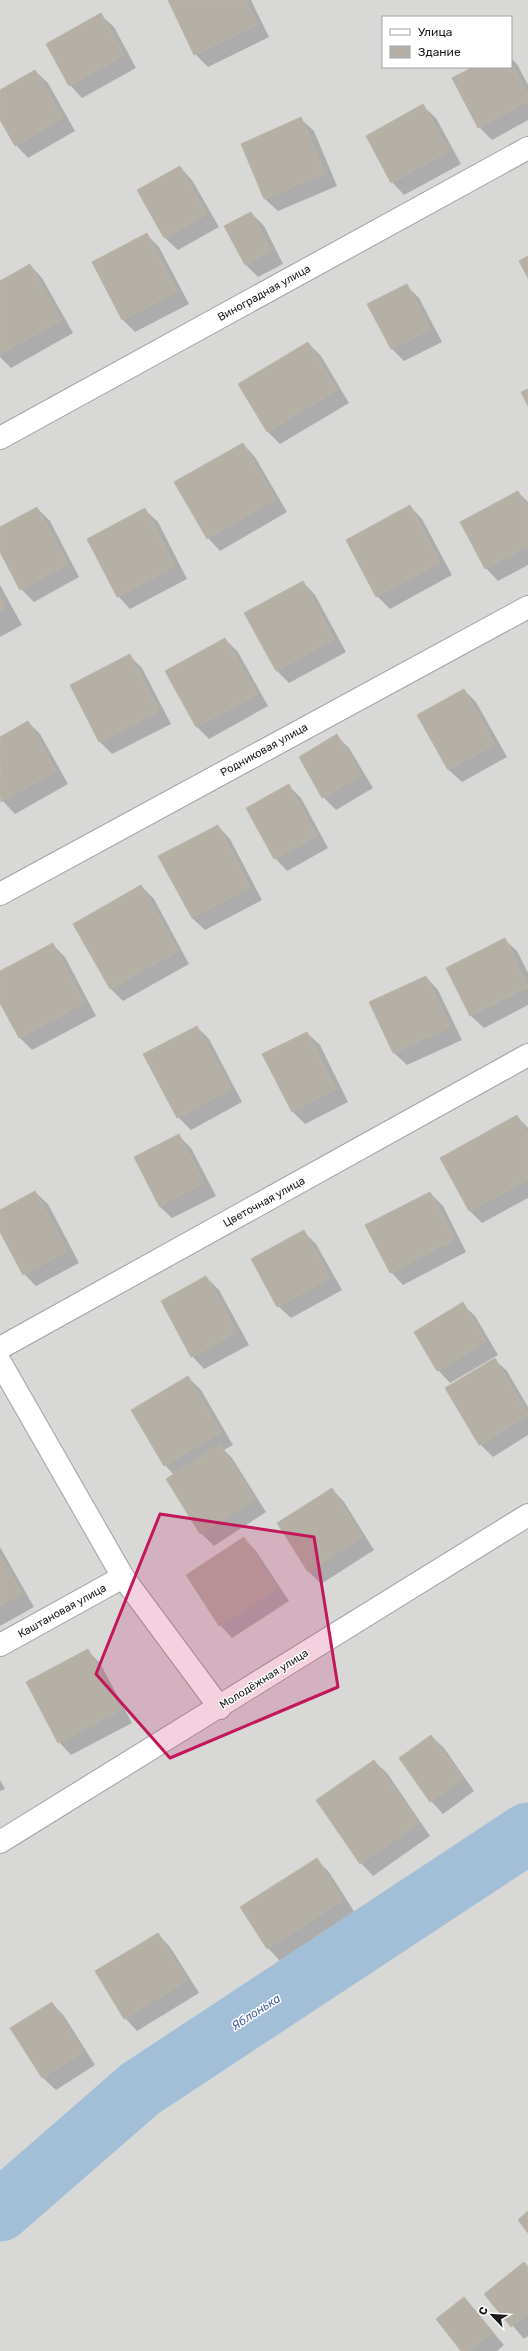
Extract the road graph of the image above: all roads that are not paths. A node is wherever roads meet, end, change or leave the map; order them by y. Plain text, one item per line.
1 (528, 148) edge
2 (0, 438) edge
3 (528, 607) edge
4 (0, 894) edge
5 (528, 1055) edge
6 (0, 1348) edge
7 (0, 1362) edge
8 (528, 1515) edge
9 (123, 1577) junction
10 (0, 1645) edge
11 (220, 1708) junction
12 (0, 1842) edge

1 - 2 street, Виноградная улица
3 - 4 street, Родниковая улица
5 - 6 street, Цветочная улица
7 - 9 street
8 - 11 street, Молодёжная улица
9 - 10 street, Каштановая улица
9 - 11 street
11 - 12 street, Молодёжная улица

